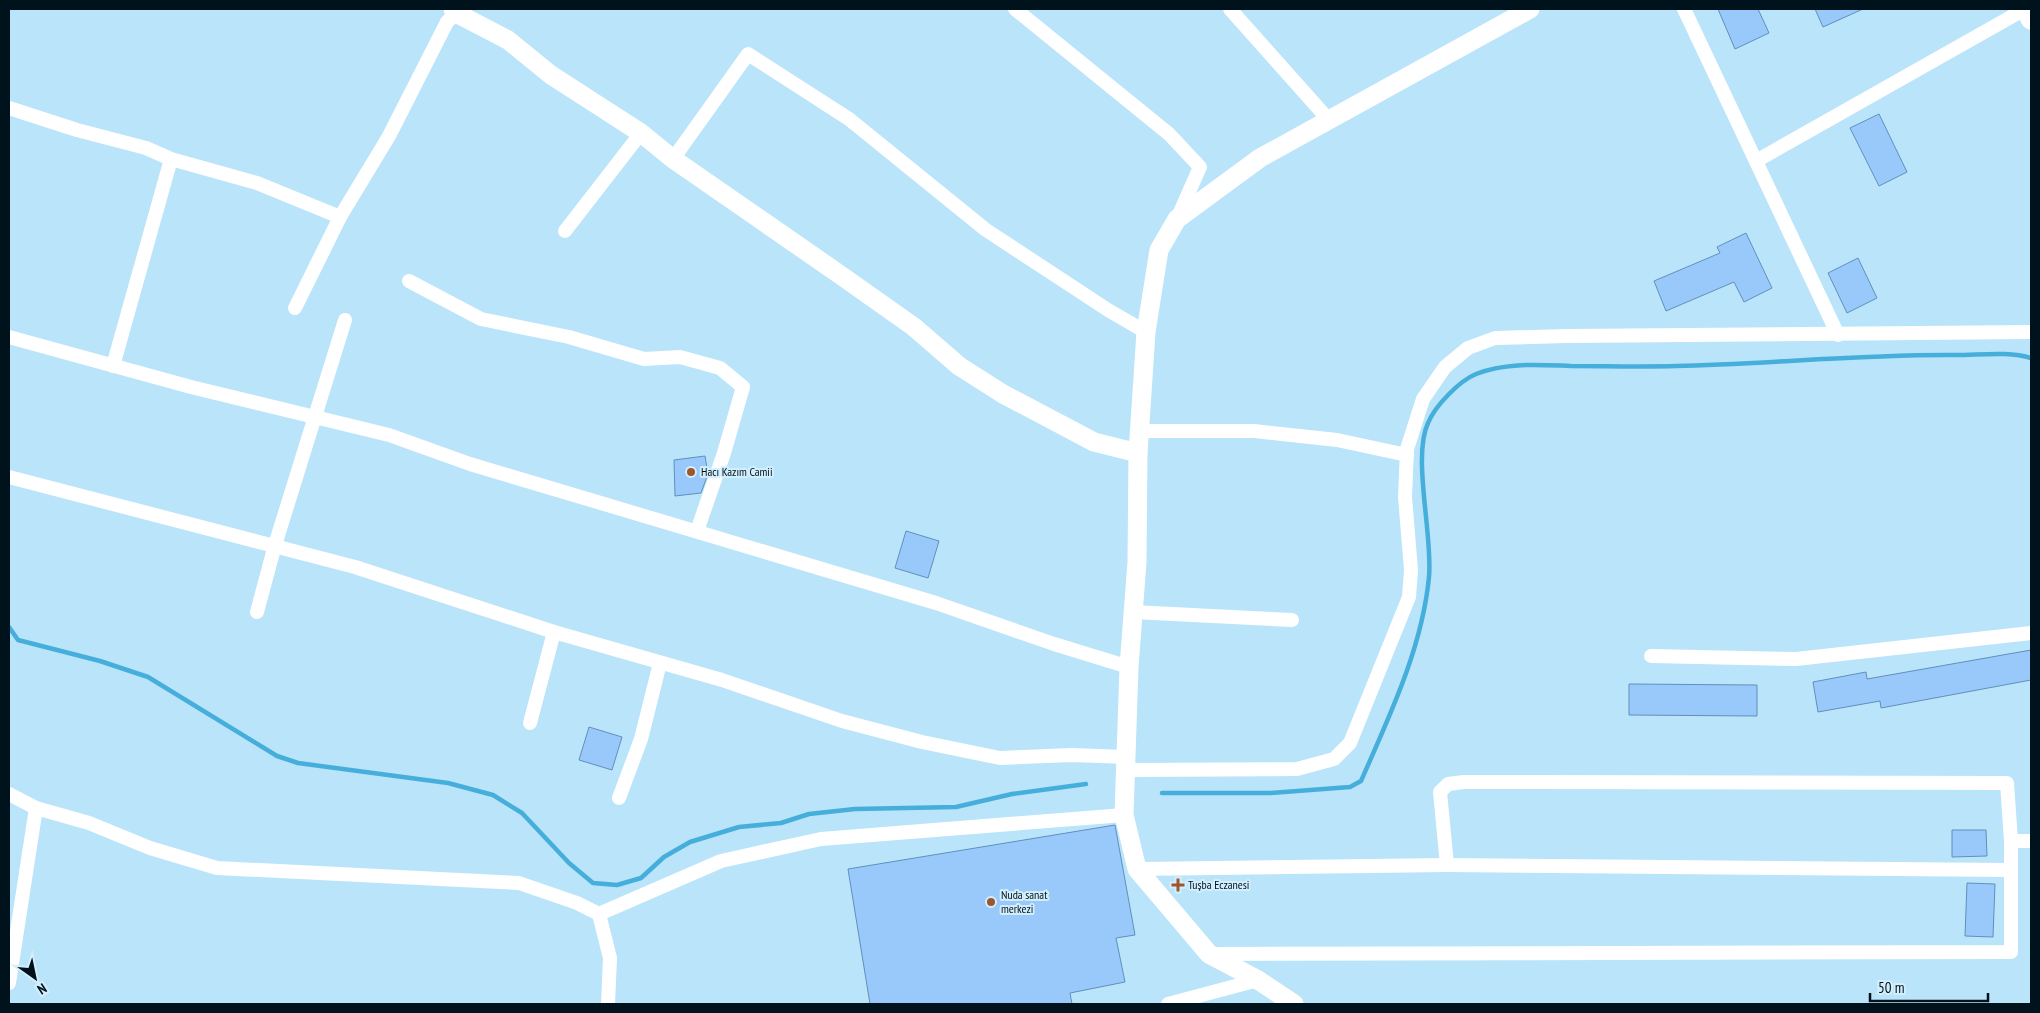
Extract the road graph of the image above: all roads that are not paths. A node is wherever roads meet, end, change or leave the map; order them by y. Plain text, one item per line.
1 (1015, 9) edge
2 (1230, 9) edge
3 (1684, 9) edge
4 (2026, 9) edge
5 (1523, 10) edge
6 (454, 11) edge
7 (2031, 19) edge
8 (9, 108) edge
9 (1328, 119) junction
10 (641, 133) junction
11 (171, 159) junction
12 (672, 159) junction
13 (1756, 160) junction
14 (340, 217) junction
15 (1177, 219) junction
16 (565, 231) dead end
17 (409, 281) dead end
18 (295, 308) dead end
19 (345, 320) dead end
20 (1146, 332) junction
21 (2031, 332) edge
22 (1838, 335) junction
23 (9, 337) edge
24 (113, 366) junction
25 (315, 418) junction
26 (1140, 431) junction
27 (1138, 453) junction
28 (1407, 455) junction
29 (9, 477) edge
30 (697, 531) junction
31 (274, 545) junction
32 (257, 612) dead end
33 (1133, 612) junction
34 (1292, 620) dead end
35 (554, 632) junction
36 (2031, 634) edge
37 (1651, 656) dead end
38 (660, 663) junction
39 (1129, 667) junction
40 (530, 723) dead end
41 (1126, 764) junction
42 (9, 794) edge
43 (619, 798) dead end
44 (36, 808) junction
45 (1124, 815) junction
46 (2031, 840) edge
47 (2011, 841) junction
48 (1447, 865) junction
49 (1137, 870) junction
50 (2010, 870) junction
51 (599, 914) junction
52 (1209, 954) junction
53 (1258, 980) junction
54 (9, 983) edge
55 (608, 1004) edge
56 (1168, 1004) edge
57 (1294, 1004) edge

1 - 15 street
2 - 9 street
3 - 13 street
4 - 7 main road
4 - 13 street
5 - 9 street
6 - 10 street
6 - 14 street
8 - 11 street
9 - 15 street
10 - 12 street
10 - 16 street
11 - 14 street
11 - 24 street
12 - 20 street
12 - 27 street
13 - 22 street
14 - 18 street
15 - 20 street
17 - 30 street
19 - 25 street
20 - 26 street
21 - 22 street
22 - 28 street
23 - 24 street
24 - 25 street
25 - 30 street
25 - 31 street
26 - 27 street
26 - 28 street
27 - 33 street
28 - 41 street
29 - 31 street
30 - 39 street
31 - 32 street
31 - 35 street
33 - 34 street
33 - 39 street
35 - 38 street
35 - 40 street
36 - 37 street
38 - 41 street
38 - 43 street
39 - 41 street
41 - 45 street
42 - 44 street
44 - 51 street
44 - 54 street
45 - 49 street
45 - 51 street
46 - 47 street
47 - 48 street
47 - 50 street
48 - 49 street
48 - 50 street
49 - 52 street
50 - 52 street
51 - 55 street
52 - 53 street
53 - 56 street
53 - 57 street

